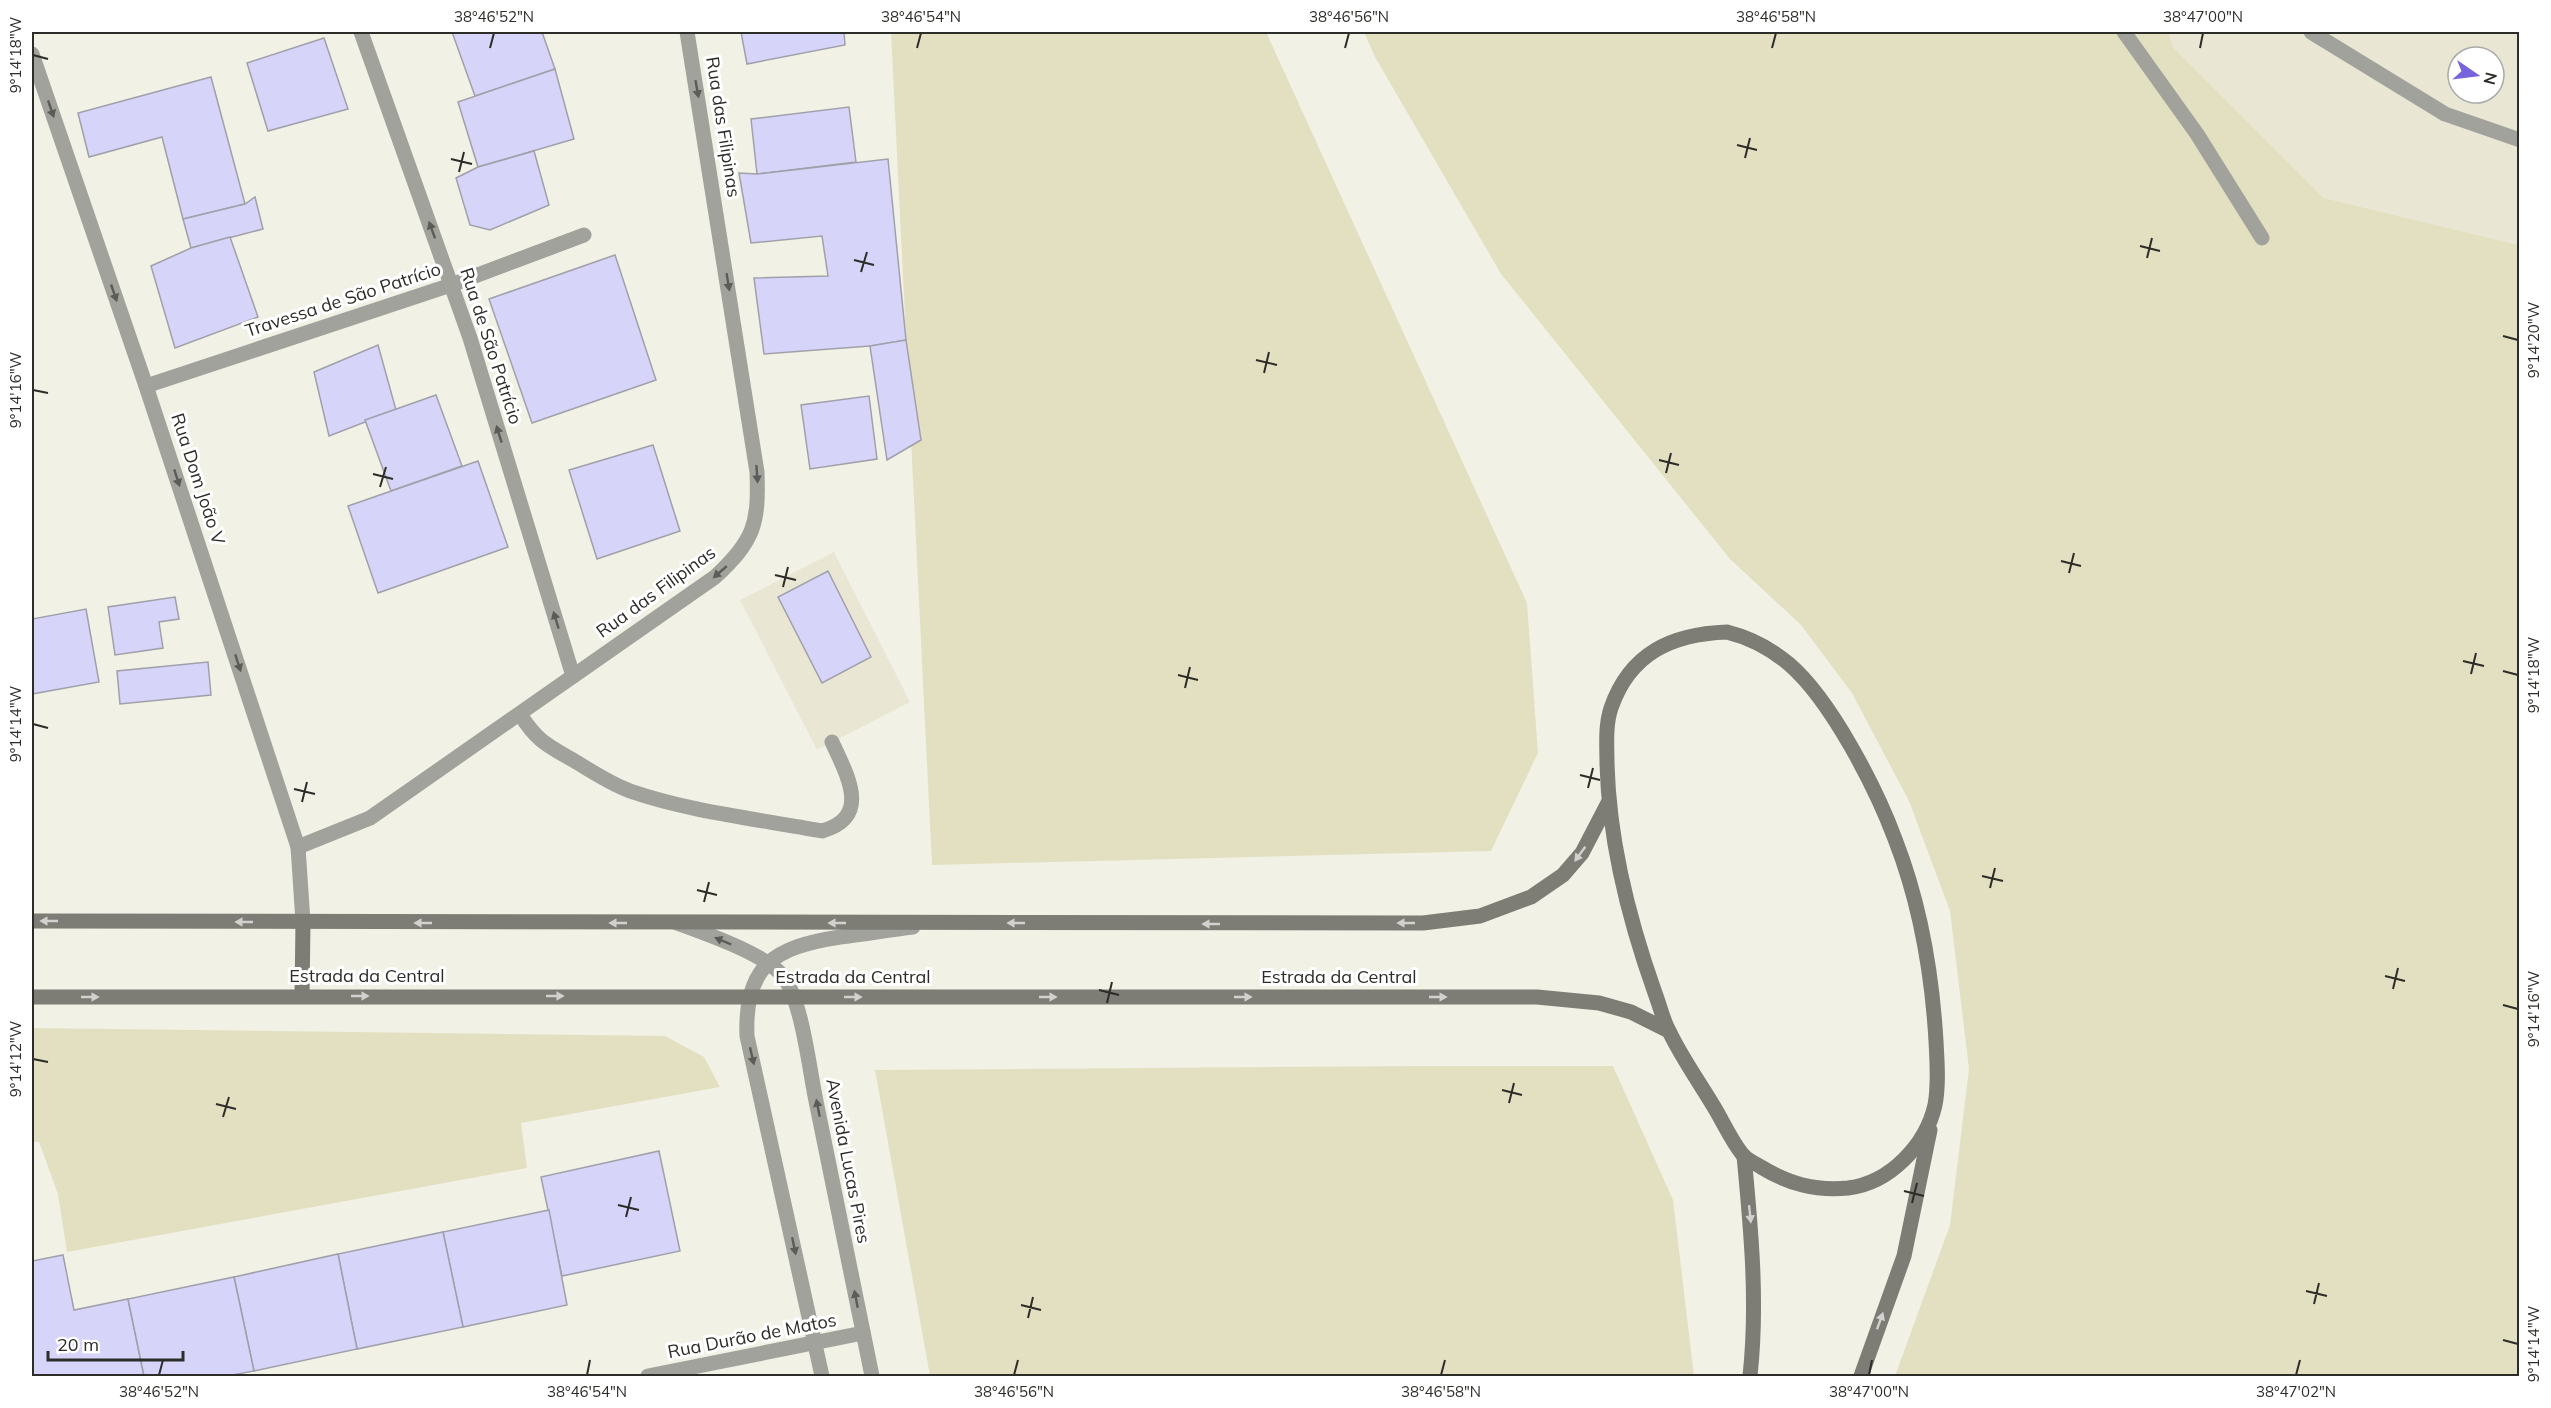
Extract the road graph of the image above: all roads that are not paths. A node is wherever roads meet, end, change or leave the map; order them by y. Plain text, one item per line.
1 (361, 32) edge
2 (687, 32) edge
3 (2124, 32) edge
4 (2311, 32) edge
5 (32, 54) edge
6 (2520, 140) edge
7 (584, 235) dead end
8 (2262, 238) dead end
9 (452, 285) junction
10 (146, 386) junction
11 (573, 676) junction
12 (520, 714) junction
13 (832, 742) dead end
14 (1608, 803) junction
15 (298, 847) junction
16 (32, 921) edge
17 (303, 922) junction
18 (676, 923) junction
19 (938, 923) junction
20 (767, 964) junction
21 (302, 996) junction
22 (794, 996) junction
23 (32, 997) edge
24 (748, 998) junction
25 (1669, 1032) junction
26 (1935, 1104) junction
27 (1744, 1156) junction
28 (863, 1334) junction
29 (815, 1343) junction
30 (648, 1377) edge
31 (822, 1377) edge
32 (872, 1377) edge
33 (1750, 1377) edge
34 (1861, 1377) edge

9 -> 1 street, Rua de São Patrício
2 -> 11 street, Rua das Filipinas
3 - 8 street
4 - 6 street
5 -> 10 street, Rua Dom João V
7 - 9 street, Travessa de São Patrício
9 - 10 street, Travessa de São Patrício
11 -> 9 street, Rua de São Patrício
10 -> 15 street, Rua Dom João V
11 - 12 street, Rua das Filipinas
12 - 13 street
12 - 15 street, Rua das Filipinas
14 -> 19 main road
14 - 25 main road
14 - 26 main road
15 - 17 street, Rua Dom João V
17 -> 16 main road
18 -> 17 main road
17 - 21 main road
19 -> 18 main road
20 -> 18 street, Avenida Lucas Pires
19 - 20 street
20 - 22 street, Avenida Lucas Pires
20 - 24 street
23 -> 21 main road, Estrada da Central
21 -> 24 main road, Estrada da Central
22 - 24 main road, Estrada da Central
22 -> 25 main road, Estrada da Central
28 -> 22 street, Avenida Lucas Pires
24 -> 29 street
25 - 27 main road
26 - 27 main road
34 -> 26 main road
27 -> 33 main road
28 - 29 street, Rua Durão de Matos
28 - 32 street, Avenida Lucas Pires
29 - 30 street, Rua Durão de Matos
29 - 31 street

